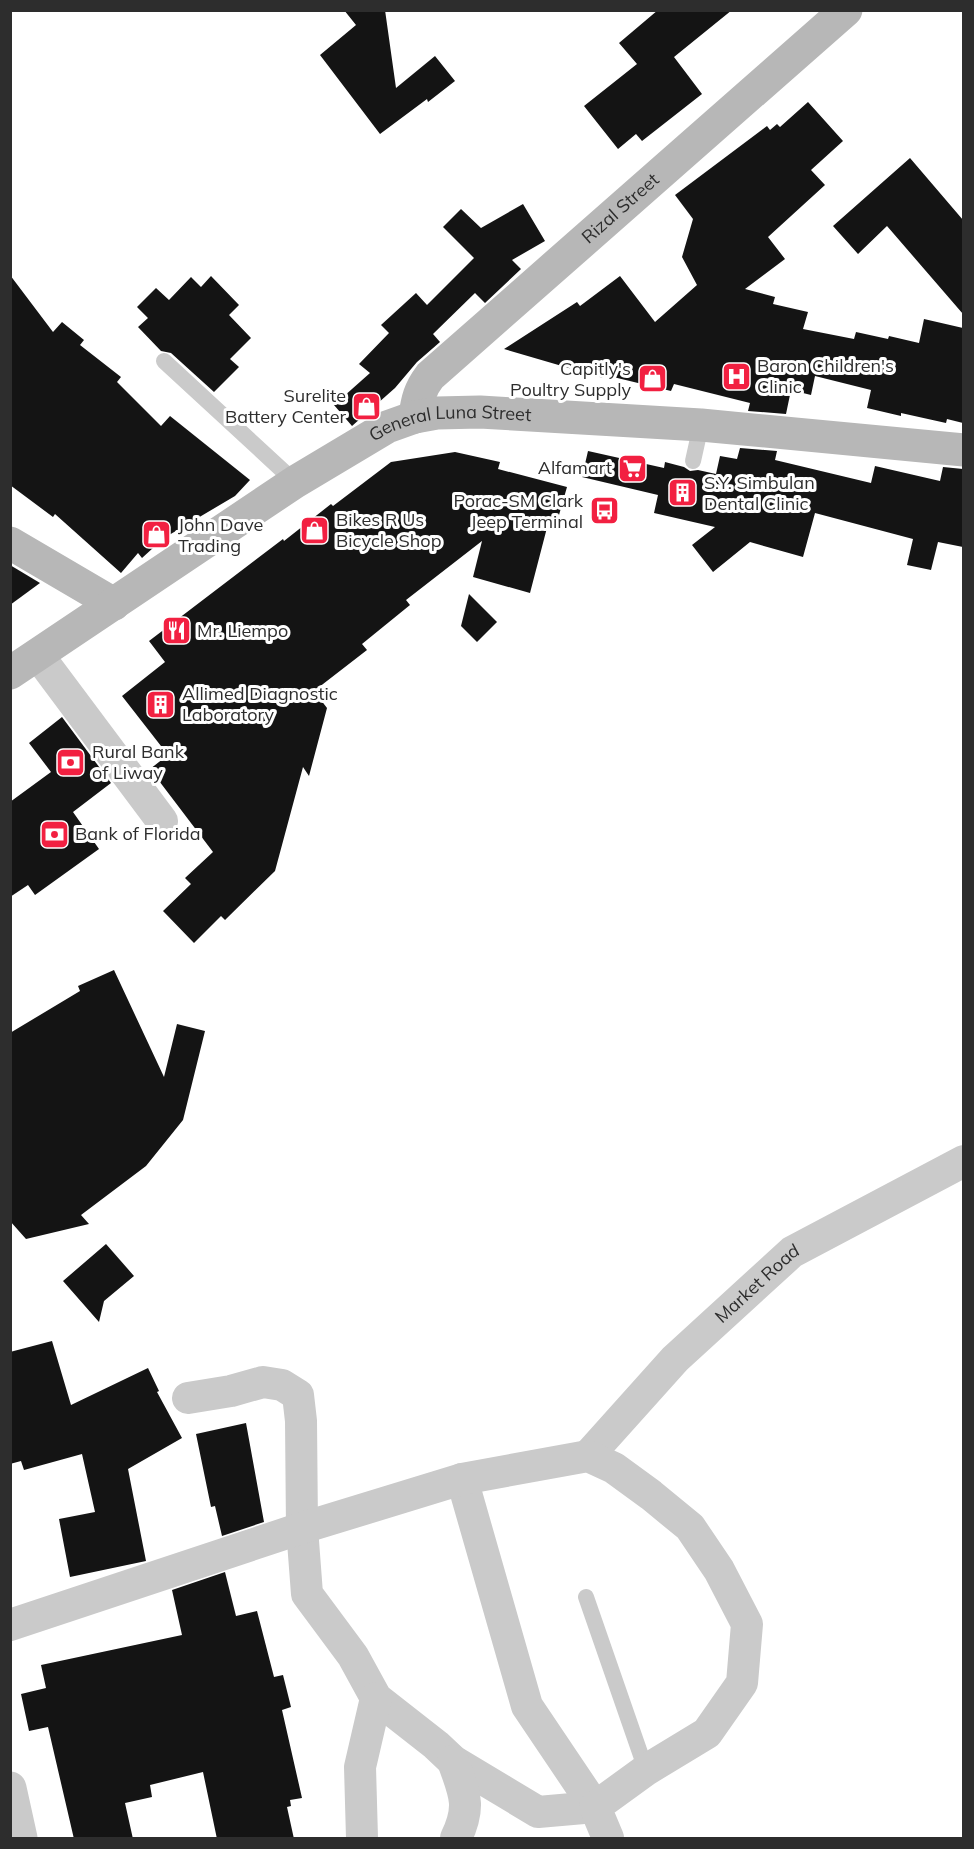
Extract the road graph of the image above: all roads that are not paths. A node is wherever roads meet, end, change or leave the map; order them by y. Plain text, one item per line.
1 (846, 10) edge
2 (164, 361) dead end
3 (415, 417) junction
4 (701, 425) junction
5 (963, 450) edge
6 (693, 462) dead end
7 (295, 482) junction
8 (10, 543) edge
9 (114, 604) junction
10 (39, 655) junction
11 (10, 674) edge
12 (162, 821) dead end
13 (963, 1161) edge
14 (188, 1398) dead end
15 (588, 1456) junction
16 (462, 1479) junction
17 (302, 1528) junction
18 (586, 1597) dead end
19 (10, 1625) edge
20 (376, 1698) junction
21 (453, 1761) junction
22 (646, 1770) junction
23 (10, 1788) edge
24 (595, 1807) junction
25 (21, 1839) edge
26 (362, 1839) edge
27 (456, 1839) edge
28 (608, 1839) edge

1 - 3 main road, Rizal Street
2 - 7 lane
3 - 4 main road, General Luna Street
3 - 7 main road, General Luna Street
4 - 5 main road, General Luna Street
4 - 6 lane
7 - 9 main road, General Luna Street
8 - 9 main road
9 - 10 main road, General Luna Street
10 - 11 main road, General Luna Street
10 - 12 street
13 - 15 street, Market Road
14 - 17 street
15 - 16 street
15 - 22 street
16 - 17 street
16 - 24 street
17 - 19 street
17 - 20 street
18 - 22 lane
20 - 21 street
20 - 26 street
21 - 24 street
21 - 27 street
22 - 24 street
23 - 25 street
24 - 28 street

